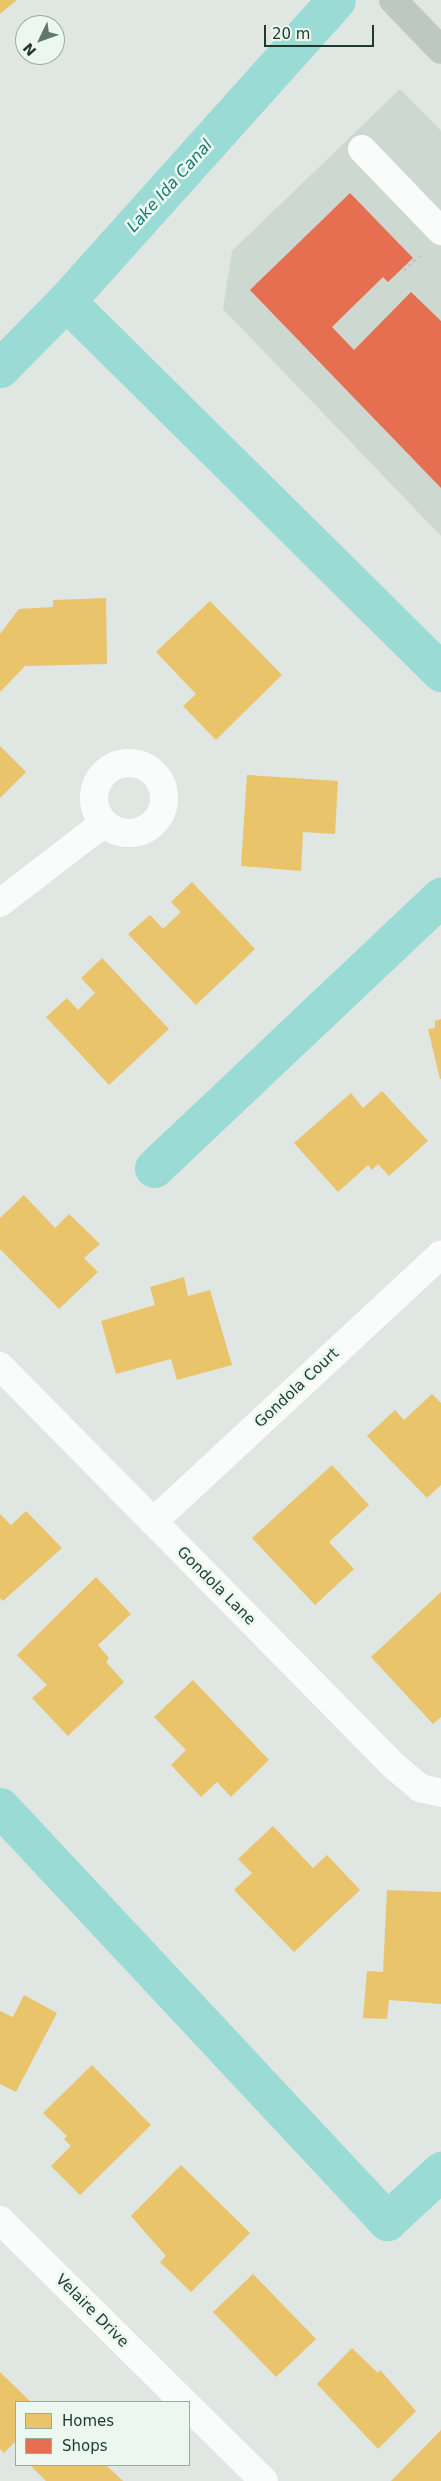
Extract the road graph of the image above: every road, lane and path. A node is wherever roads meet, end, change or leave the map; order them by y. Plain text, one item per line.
1 (393, 0) edge
2 (441, 50) edge
3 (362, 149) dead end
4 (434, 240) edge
5 (404, 270) dead end
6 (104, 823) dead end
7 (0, 903) edge
8 (441, 1254) edge
9 (0, 1366) edge
10 (153, 1522) junction
11 (441, 1793) edge
12 (0, 2220) edge
13 (183, 2401) edge
14 (190, 2408) edge
15 (264, 2481) edge

1 - 2 main road
3 - 4 street
4 - 5 path
6 - 7 street
8 - 10 street, Gondola Court
9 - 10 street, Gondola Lane
10 - 11 street, Gondola Lane
12 - 13 street, Velaire Drive
14 - 15 street

